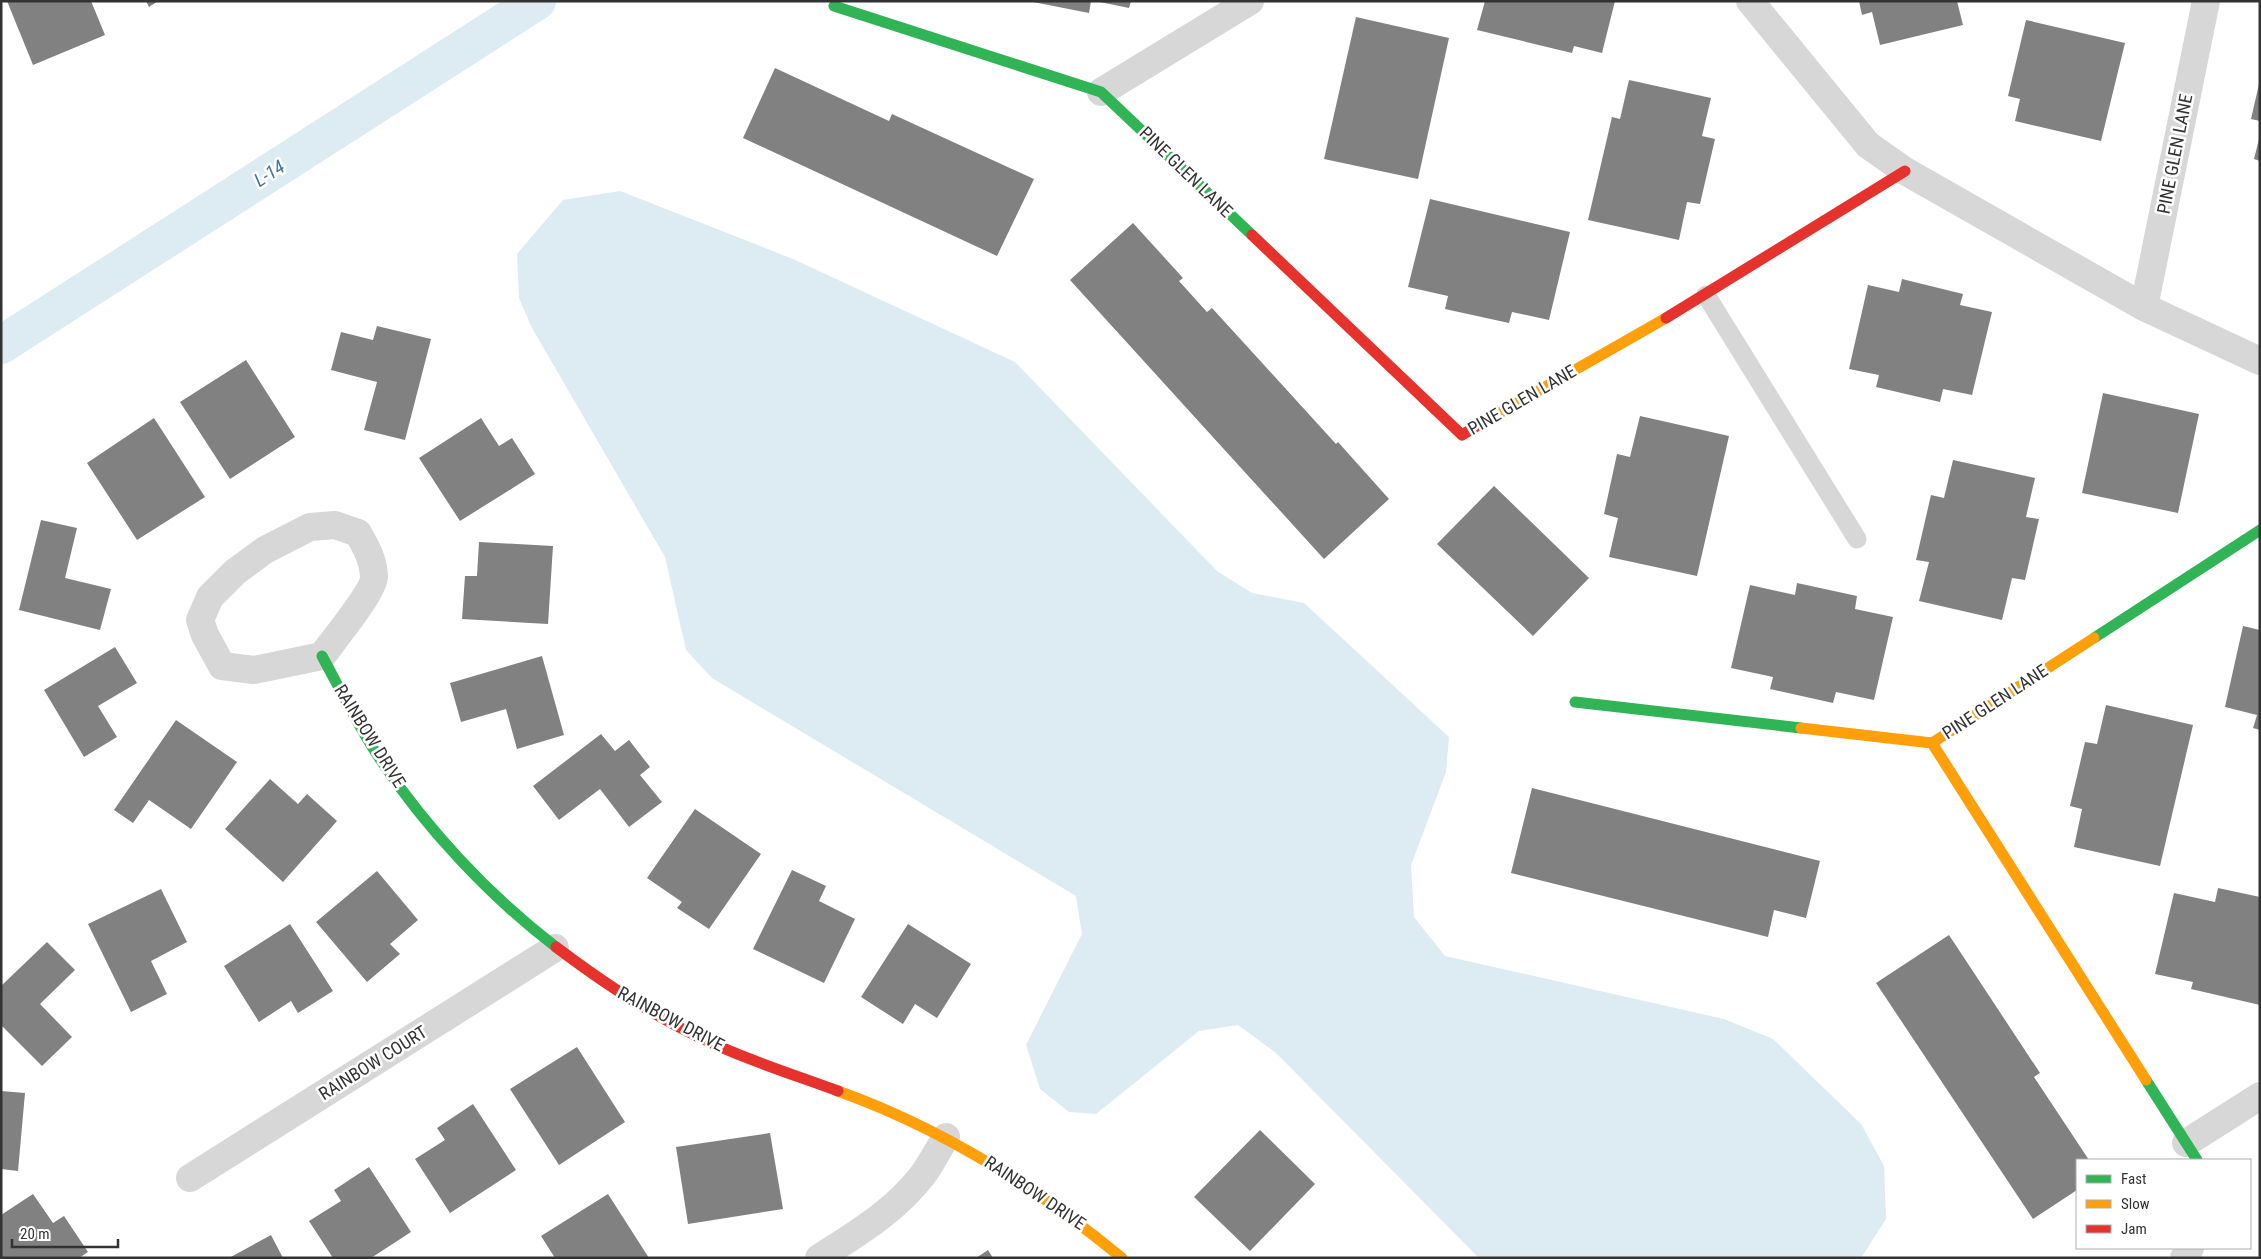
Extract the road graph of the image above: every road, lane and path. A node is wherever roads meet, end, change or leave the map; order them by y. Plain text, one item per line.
1 (1250, 1) edge
2 (1750, 1) edge
3 (2206, 1) edge
4 (834, 6) dead end
5 (1102, 92) junction
6 (1904, 171) junction
7 (1706, 295) junction
8 (2144, 307) junction
9 (2260, 362) edge
10 (2260, 530) edge
11 (1857, 539) dead end
12 (322, 656) junction
13 (1575, 702) dead end
14 (1932, 743) junction
15 (555, 948) junction
16 (2260, 1096) edge
17 (946, 1137) junction
18 (2192, 1151) edge
19 (190, 1178) dead end
20 (819, 1258) edge
21 (1122, 1258) edge

1 - 5 street
2 - 6 street
3 - 8 street, PINE GLEN LANE
4 - 5 street, PINE GLEN LANE
5 - 7 street, PINE GLEN LANE
6 - 7 street, PINE GLEN LANE
6 - 8 street
7 - 11 lane
8 - 9 street
10 - 14 street, PINE GLEN LANE
12 - 12 street
12 - 15 street, RAINBOW DRIVE
13 - 14 street, PINE GLEN LANE
14 - 18 street
15 - 17 street, RAINBOW DRIVE
15 - 19 street, RAINBOW COURT
16 - 18 street
17 - 20 street
17 - 21 street, RAINBOW DRIVE

